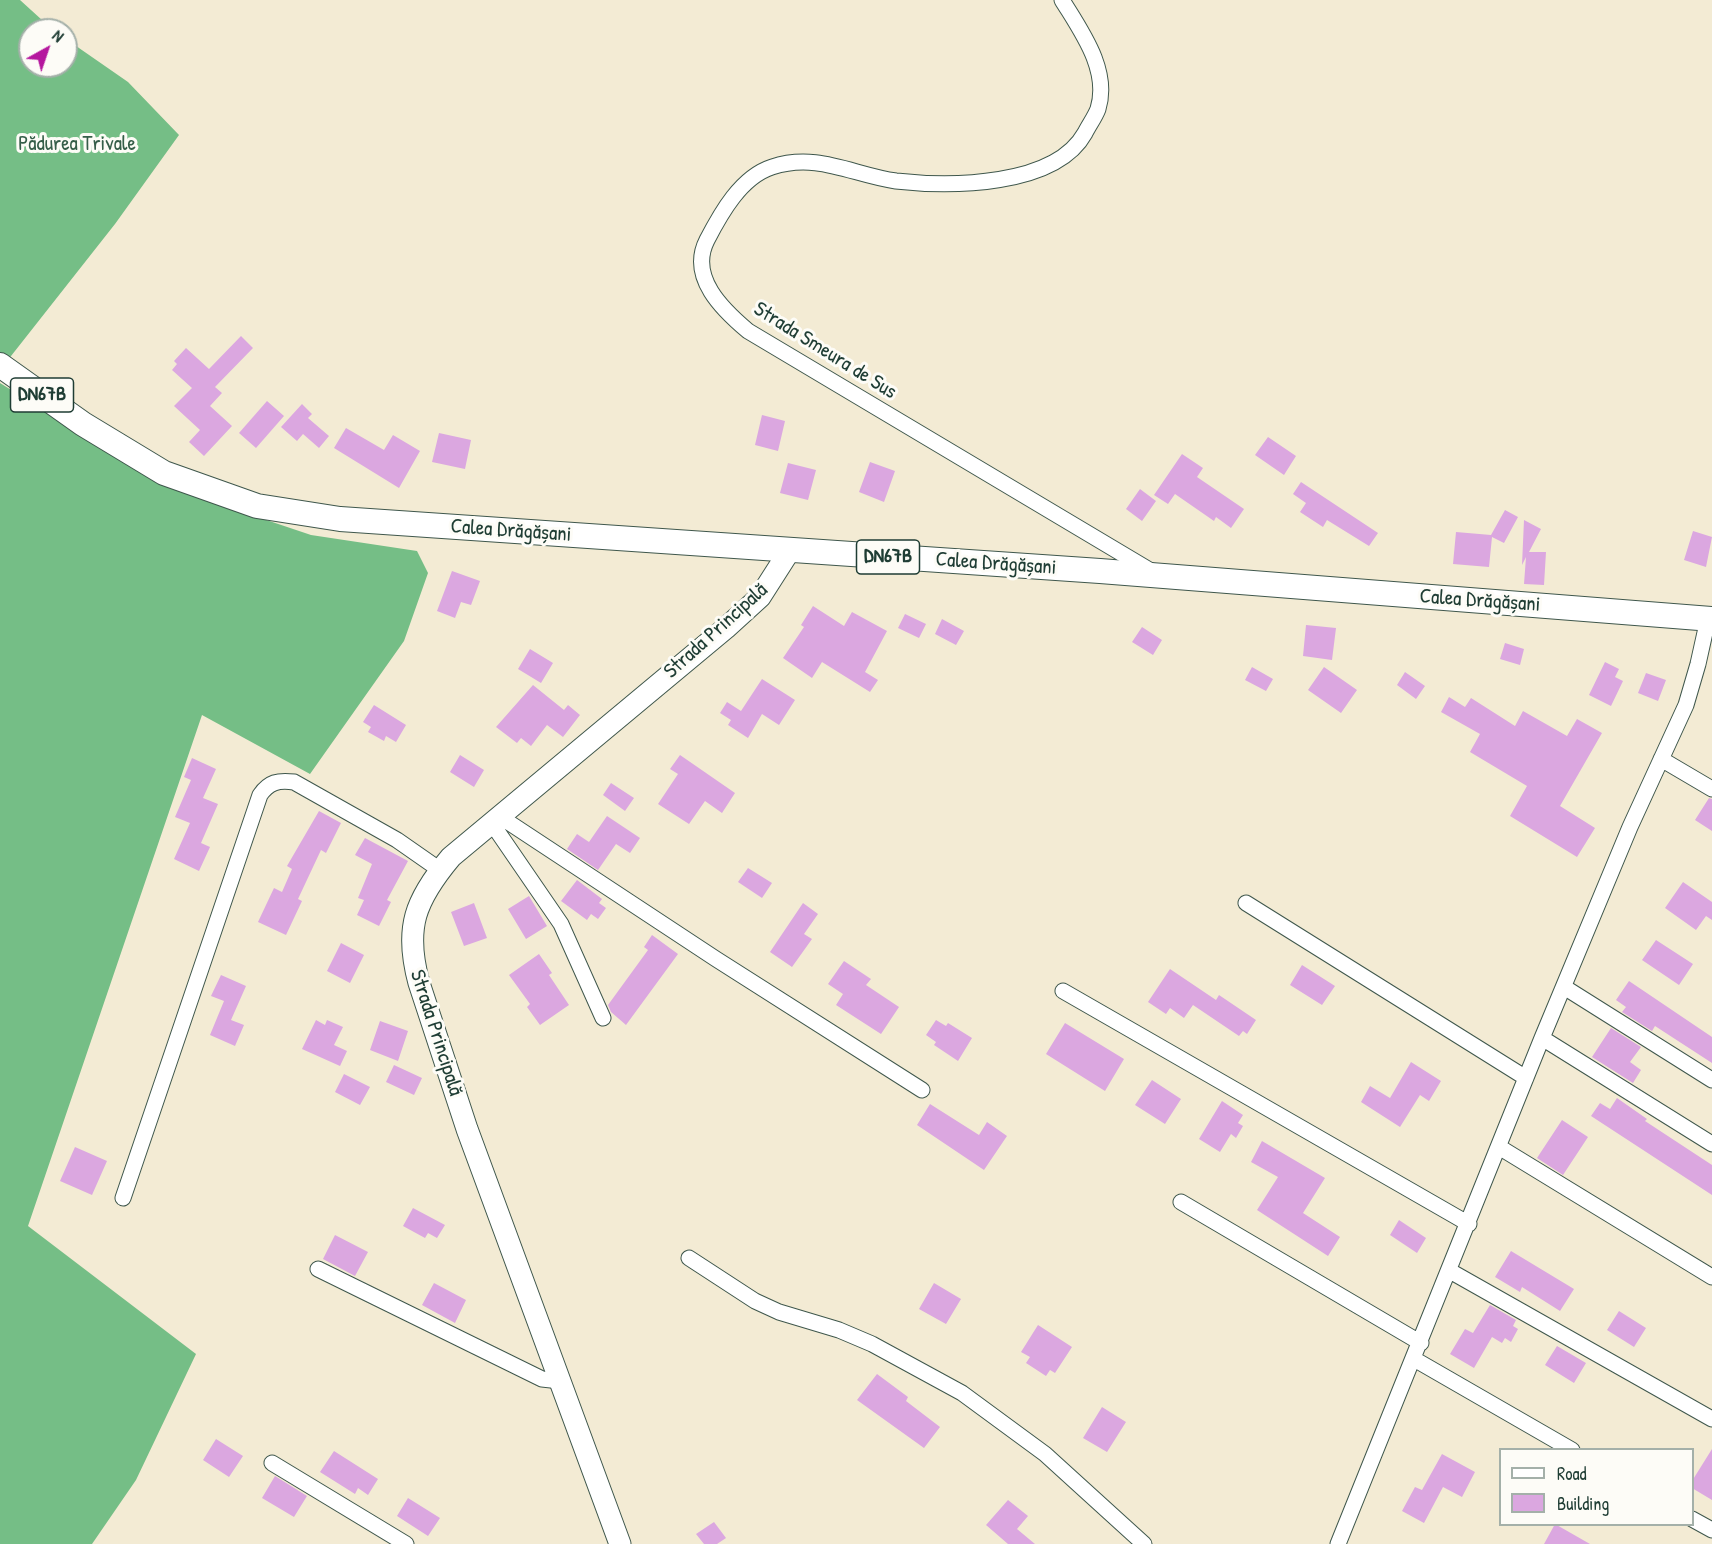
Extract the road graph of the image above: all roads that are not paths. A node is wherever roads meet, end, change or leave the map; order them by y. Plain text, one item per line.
1 (1062, 0) edge
2 (0, 365) edge
3 (790, 550) junction
4 (1159, 576) junction
5 (1710, 619) edge
6 (1661, 759) junction
7 (1712, 789) edge
8 (495, 819) junction
9 (440, 870) junction
10 (1246, 903) dead end
11 (1564, 987) junction
12 (1063, 991) dead end
13 (603, 1018) dead end
14 (1542, 1038) junction
15 (1526, 1078) junction
16 (1712, 1080) edge
17 (922, 1090) dead end
18 (1712, 1144) edge
19 (1499, 1148) junction
20 (123, 1198) dead end
21 (1181, 1202) dead end
22 (1469, 1224) junction
23 (689, 1258) dead end
24 (318, 1269) dead end
25 (1450, 1271) junction
26 (1712, 1277) edge
27 (1421, 1343) junction
28 (1414, 1359) junction
29 (560, 1381) junction
30 (1712, 1419) edge
31 (1570, 1448) edge
32 (273, 1463) dead end
33 (1694, 1520) edge
34 (1712, 1530) edge
35 (406, 1544) edge
36 (620, 1544) edge
37 (1144, 1544) edge
38 (1338, 1544) edge

1 - 4 street, Strada Smeura de Sus
2 - 3 main road, Calea Drăgășani / DN67B
3 - 4 main road, Calea Drăgășani / DN67B
3 - 8 street, Strada Principală
4 - 5 main road, Calea Drăgășani / DN67B
5 - 6 street
6 - 7 street
6 - 11 street
8 - 9 street, Strada Principală
8 - 13 street
8 - 17 street
9 - 20 street
9 - 29 street, Strada Principală
10 - 15 street
11 - 14 street
11 - 16 street
12 - 22 street
14 - 15 street
14 - 18 street
15 - 19 street
19 - 22 street
19 - 26 street
21 - 27 street
22 - 25 street
23 - 37 street
24 - 29 street
25 - 27 street
25 - 30 street
27 - 28 street
28 - 31 street
28 - 38 street
29 - 36 street, Strada Principală
32 - 35 street
33 - 34 street

